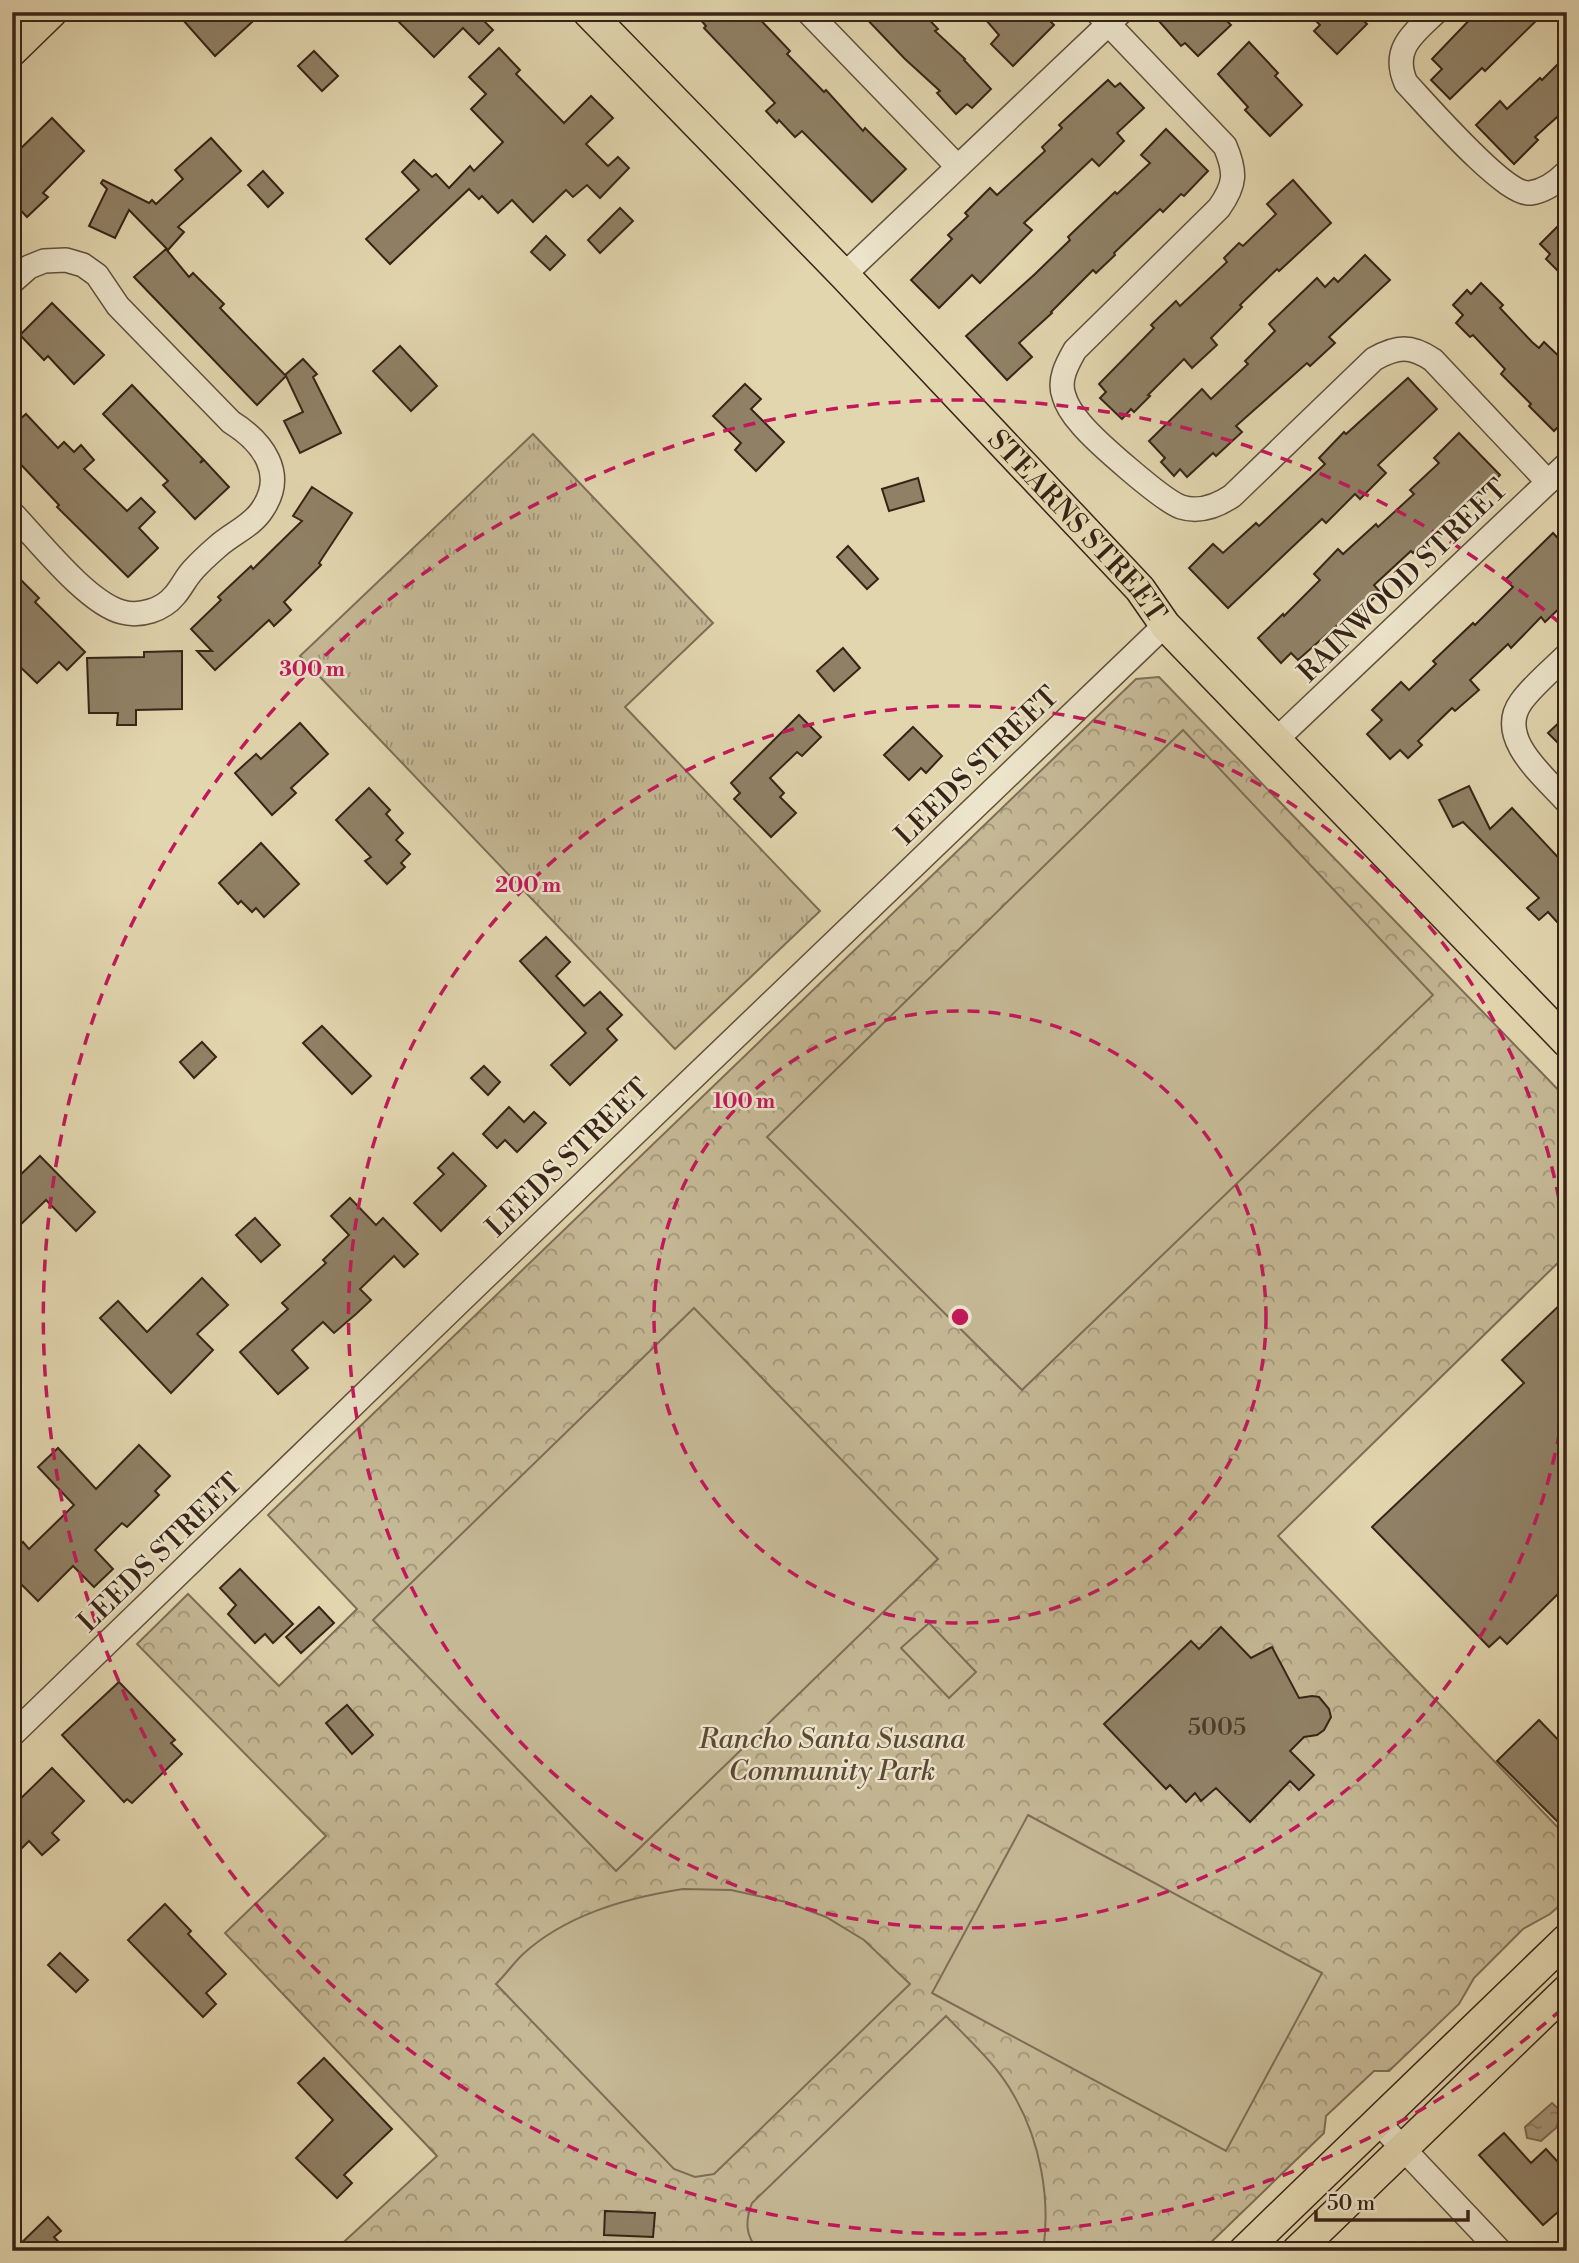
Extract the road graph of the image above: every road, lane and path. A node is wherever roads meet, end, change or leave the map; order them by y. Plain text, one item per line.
1 (52, 12) edge
2 (588, 12) edge
3 (808, 12) edge
4 (1436, 12) edge
5 (1109, 16) edge
6 (12, 51) edge
7 (957, 166) junction
8 (1567, 172) edge
9 (844, 275) junction
10 (12, 282) edge
11 (1567, 464) edge
12 (1548, 482) junction
13 (12, 513) edge
14 (1166, 625) junction
15 (1567, 655) edge
16 (1277, 739) junction
17 (1567, 802) edge
18 (1567, 1042) edge
19 (12, 1735) edge
20 (1567, 1939) edge
21 (1567, 1990) edge
22 (1378, 2122) junction
23 (1403, 2148) junction
24 (1244, 2251) edge
25 (1297, 2251) edge
26 (1500, 2251) edge

1 - 6 main road
2 - 9 main road, STEARNS STREET
3 - 7 street
4 - 8 street
5 - 7 street
5 - 12 street
7 - 9 street
9 - 14 main road, STEARNS STREET
10 - 13 street
11 - 12 street, RAINWOOD STREET
12 - 16 street, RAINWOOD STREET
14 - 16 main road, STEARNS STREET
14 - 19 street, LEEDS STREET
15 - 17 street
16 - 18 main road, STEARNS STREET
20 - 22 main road
21 - 23 main road
22 - 23 street
22 - 24 main road
23 - 25 main road
23 - 26 street

